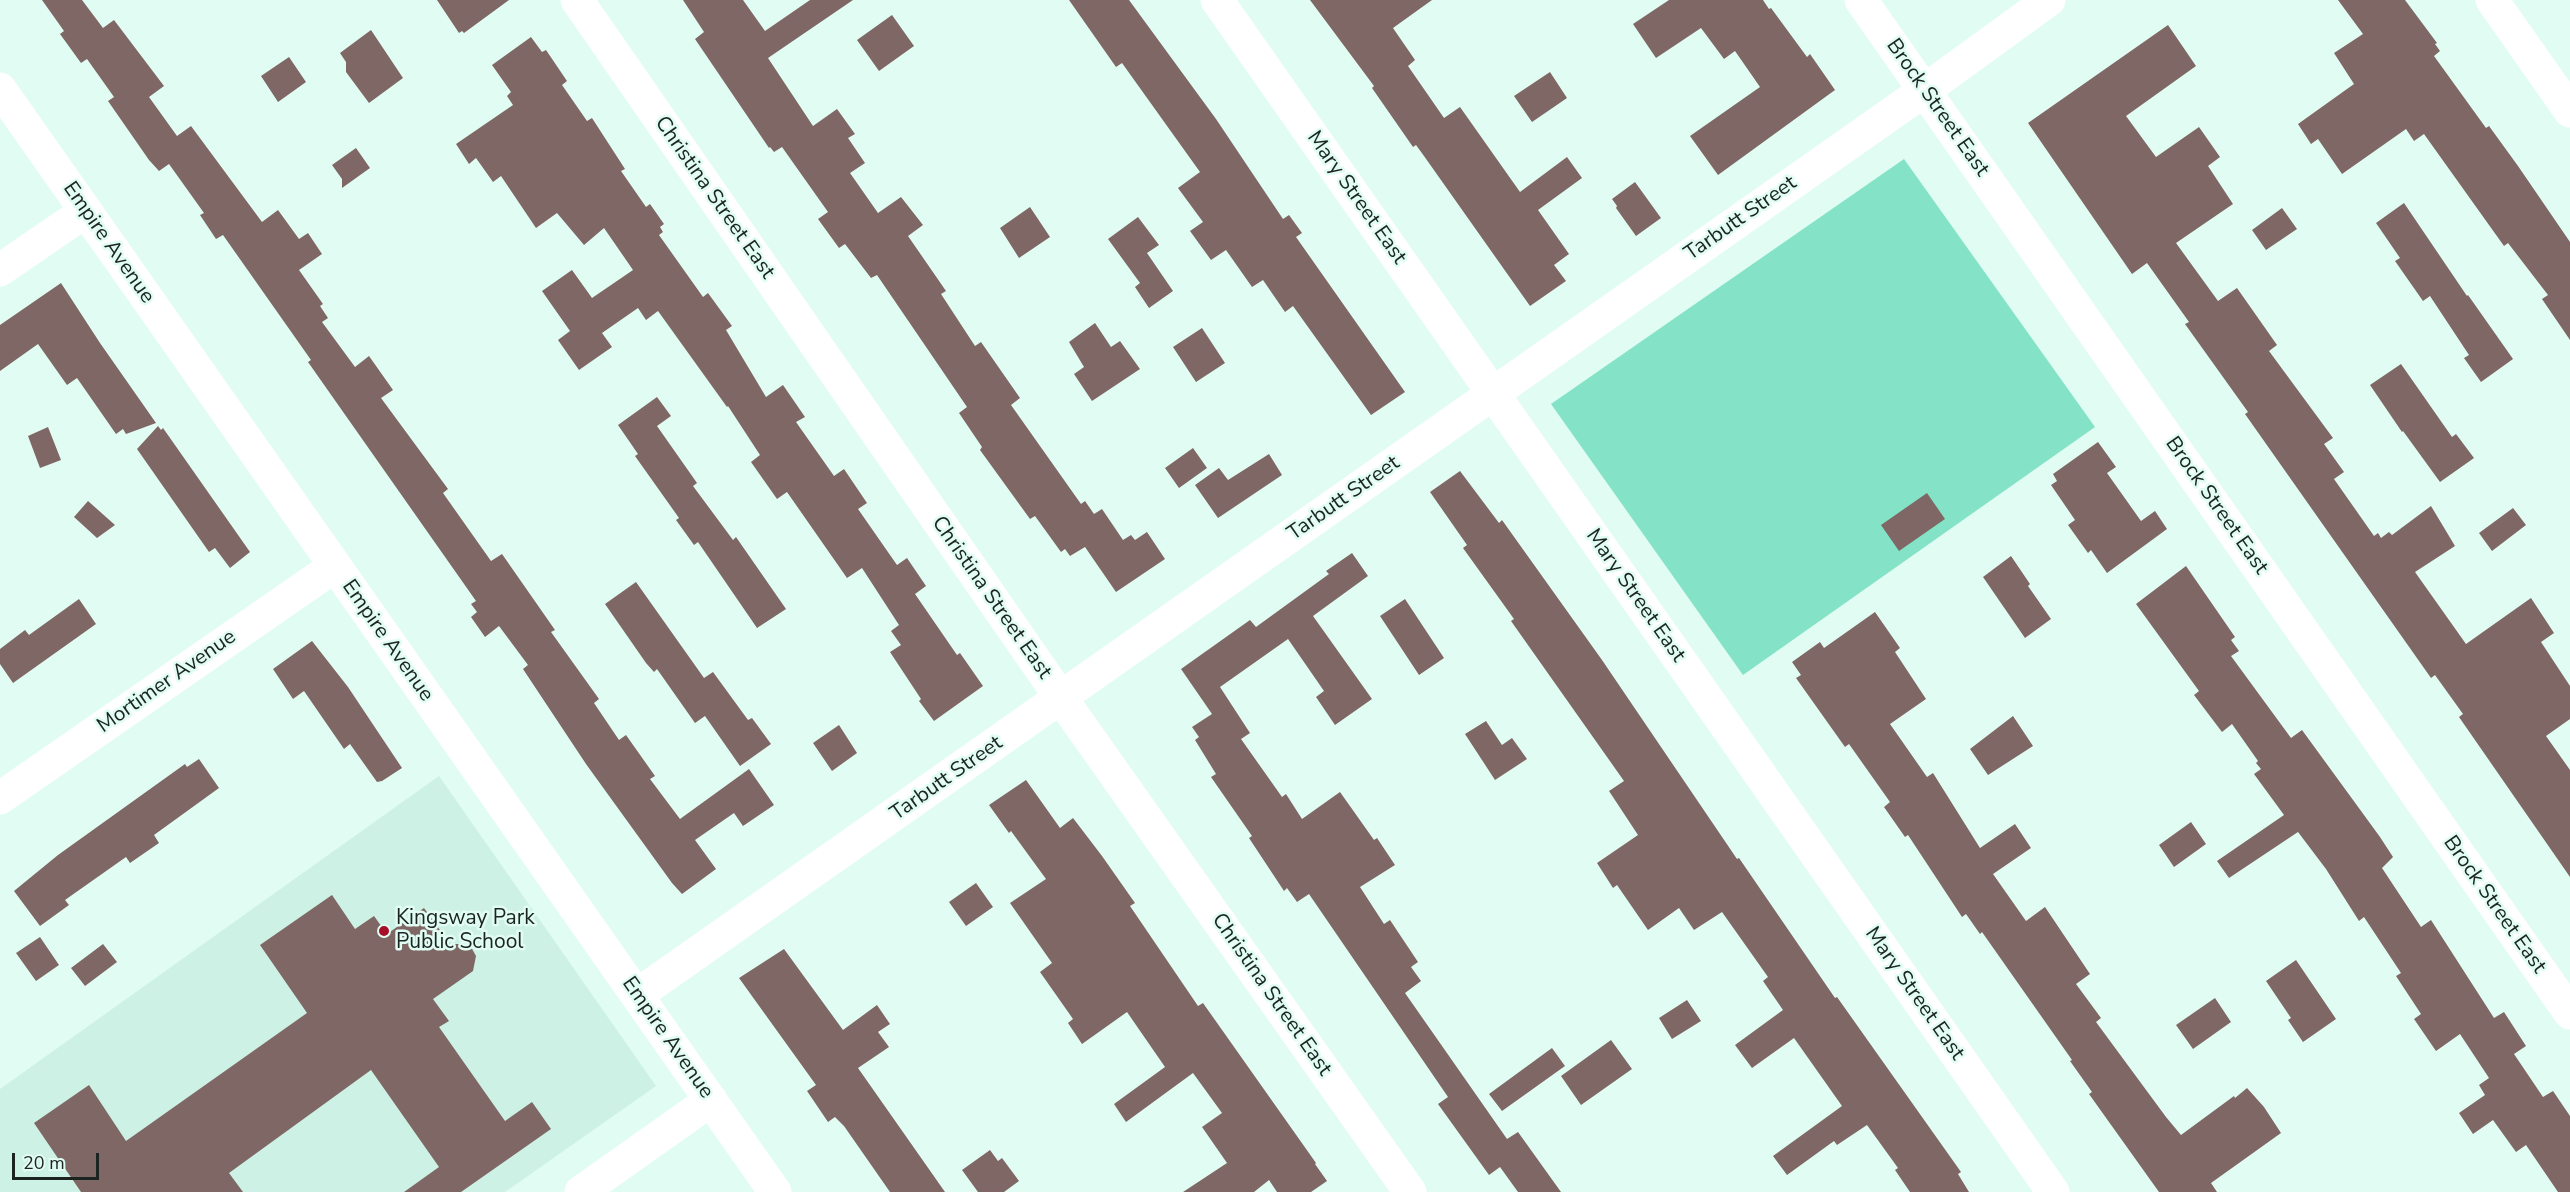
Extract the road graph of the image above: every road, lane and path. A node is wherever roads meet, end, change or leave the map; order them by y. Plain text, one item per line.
1 (577, 0) edge
2 (1217, 0) edge
3 (1861, 0) edge
4 (2049, 0) edge
5 (2492, 0) edge
6 (0, 89) edge
7 (1925, 90) junction
8 (2570, 111) edge
9 (86, 211) junction
10 (0, 270) edge
11 (1494, 393) junction
12 (335, 566) junction
13 (1061, 698) junction
14 (0, 798) edge
15 (637, 996) junction
16 (2570, 1013) edge
17 (711, 1101) junction
18 (581, 1192) edge
19 (775, 1192) edge
20 (1410, 1192) edge
21 (2053, 1192) edge

1 - 13 street, Christina Street East
2 - 11 street, Mary Street East
3 - 7 street, Brock Street East
4 - 7 street, Tarbutt Street
5 - 8 street
6 - 9 street, Empire Avenue
7 - 11 street, Tarbutt Street
7 - 16 street, Brock Street East
9 - 10 street
9 - 12 street, Empire Avenue
11 - 13 street, Tarbutt Street
11 - 21 street, Mary Street East
12 - 14 street, Mortimer Avenue
12 - 15 street, Empire Avenue
13 - 15 street, Tarbutt Street
13 - 20 street, Christina Street East
15 - 17 street, Empire Avenue
17 - 18 street
17 - 19 street, Empire Avenue

